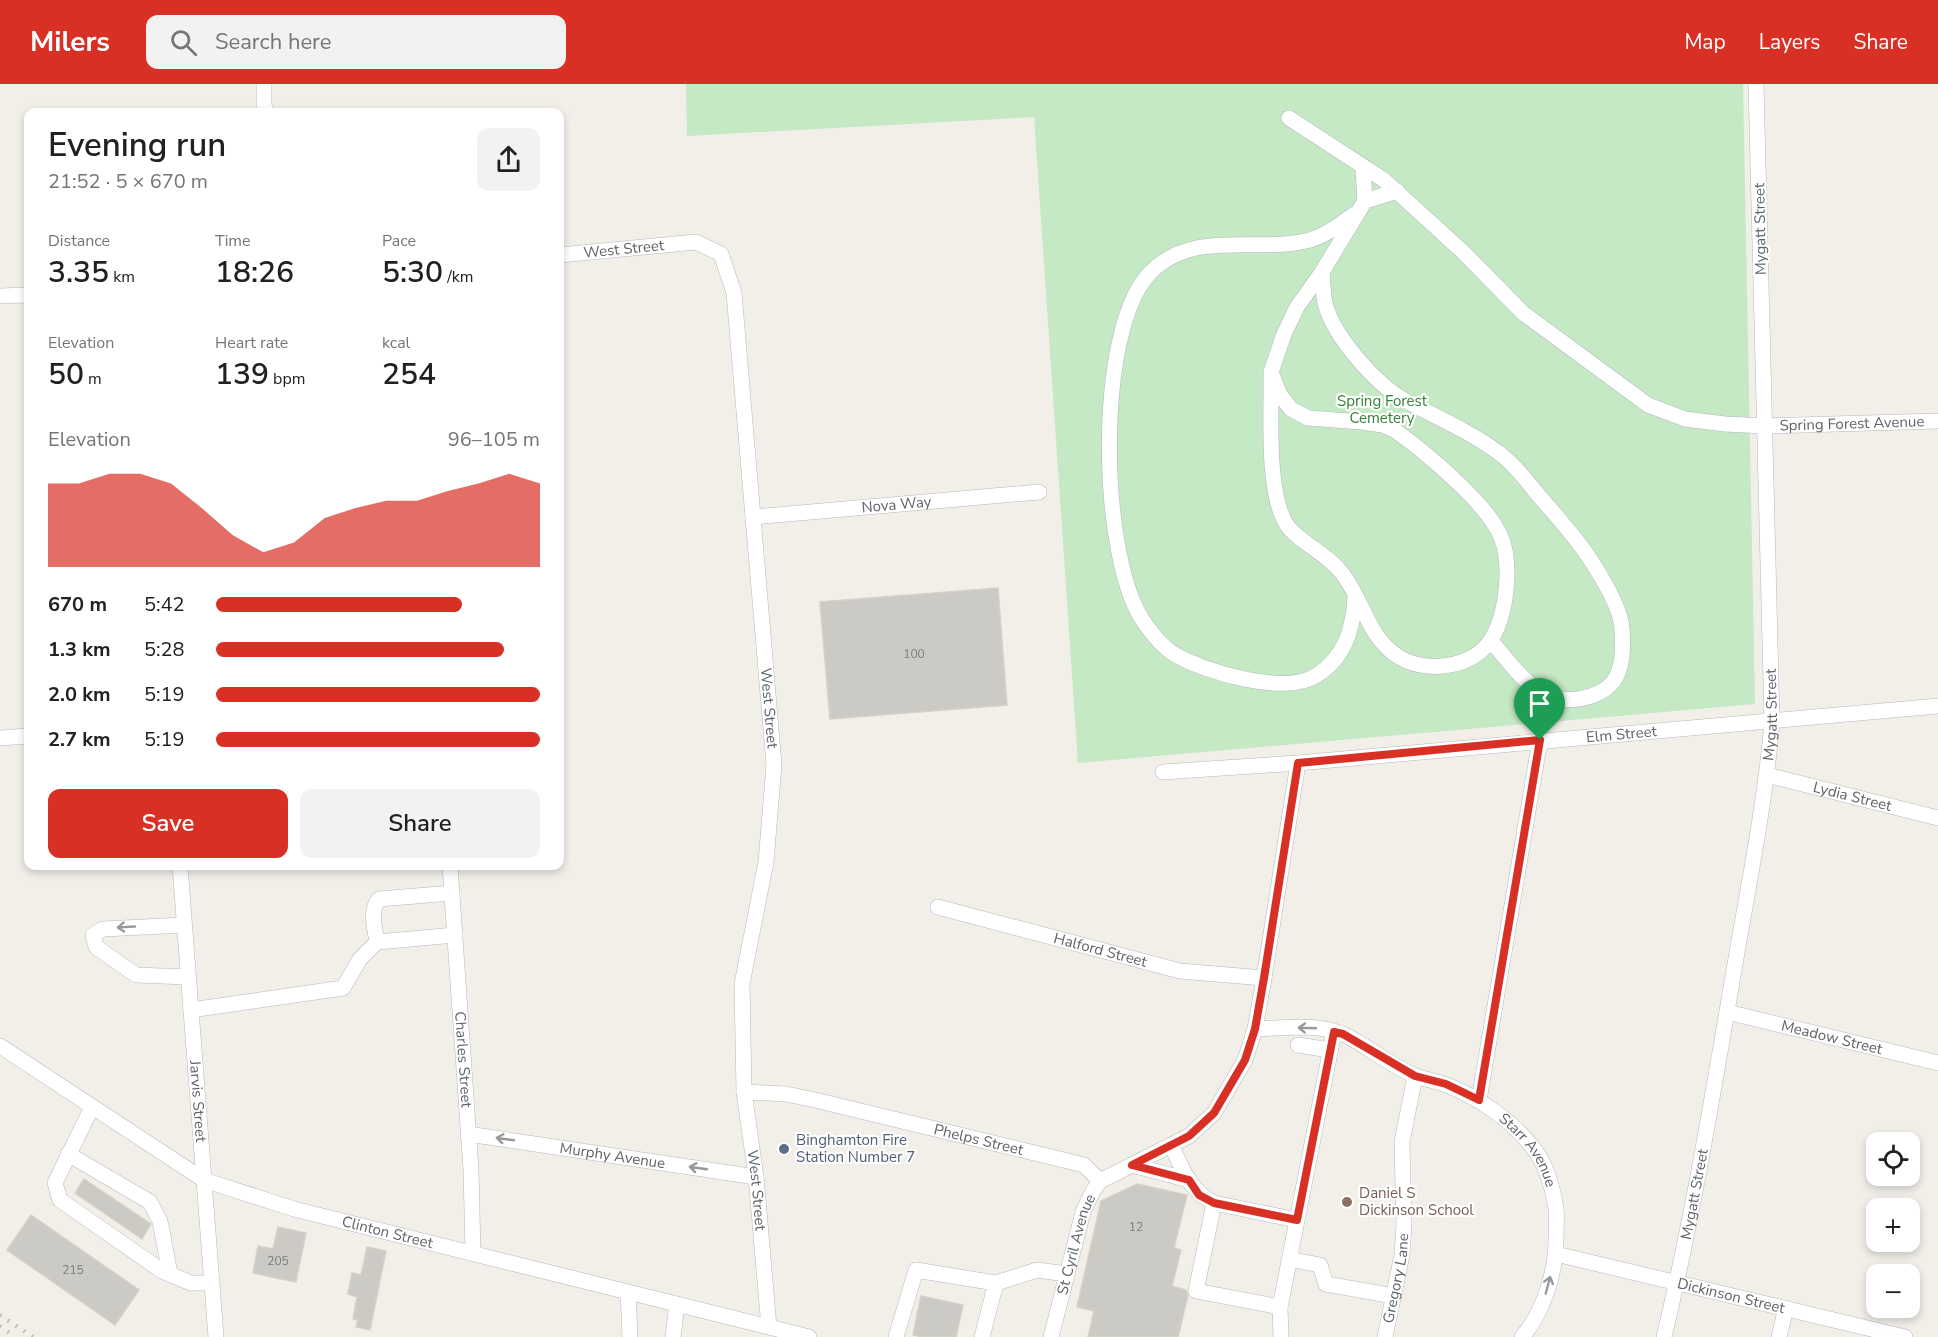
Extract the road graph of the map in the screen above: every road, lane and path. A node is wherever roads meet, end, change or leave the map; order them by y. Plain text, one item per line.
1 (264, 84) edge
2 (1756, 84) edge
3 (265, 108) edge
4 (1289, 118) dead end
5 (1364, 167) junction
6 (1396, 191) junction
7 (1362, 205) junction
8 (564, 255) edge
9 (1322, 272) junction
10 (24, 295) edge
11 (0, 296) edge
12 (1271, 372) junction
13 (1938, 422) edge
14 (1764, 426) junction
15 (1039, 492) dead end
16 (753, 517) junction
17 (1355, 594) junction
18 (1491, 641) junction
19 (1938, 706) edge
20 (1772, 722) junction
21 (24, 736) edge
22 (0, 738) edge
23 (1540, 740) junction
24 (1298, 763) junction
25 (1163, 772) dead end
26 (1767, 775) junction
27 (1938, 818) edge
28 (180, 870) edge
29 (450, 870) edge
30 (452, 893) junction
31 (938, 907) dead end
32 (184, 925) junction
33 (455, 935) junction
34 (377, 942) junction
35 (188, 977) junction
36 (1264, 978) junction
37 (191, 1010) junction
38 (1727, 1012) junction
39 (1255, 1029) junction
40 (1334, 1032) junction
41 (1298, 1045) dead end
42 (0, 1046) edge
43 (1330, 1050) junction
44 (1938, 1063) edge
45 (1415, 1076) junction
46 (744, 1092) junction
47 (1479, 1100) junction
48 (92, 1107) junction
49 (468, 1134) junction
50 (1171, 1145) junction
51 (68, 1154) junction
52 (1132, 1165) junction
53 (756, 1176) junction
54 (204, 1180) junction
55 (1189, 1180) junction
56 (1101, 1181) junction
57 (1214, 1203) junction
58 (1297, 1220) junction
59 (473, 1253) junction
60 (1556, 1254) junction
61 (1289, 1258) junction
62 (170, 1274) junction
63 (1067, 1274) junction
64 (1677, 1282) junction
65 (212, 1283) junction
66 (996, 1283) junction
67 (628, 1292) junction
68 (1394, 1296) junction
69 (677, 1304) junction
70 (1280, 1307) junction
71 (1786, 1308) junction
72 (769, 1327) junction
73 (216, 1337) edge
74 (630, 1337) edge
75 (673, 1337) edge
76 (809, 1337) edge
77 (896, 1337) edge
78 (982, 1337) edge
79 (1051, 1337) edge
80 (1281, 1337) edge
81 (1385, 1337) edge
82 (1522, 1337) edge
83 (1664, 1337) edge
84 (1779, 1337) edge
85 (1905, 1337) edge

1 - 3 street
2 - 14 street, Mygatt Street
4 - 5 street, Spring Forest Avenue
5 - 6 street, Spring Forest Avenue
5 - 7 street
6 - 7 street
6 - 14 street, Spring Forest Avenue
7 - 9 street
7 - 17 street
8 - 16 street, West Street
9 - 12 street
9 - 18 street
10 - 11 street
12 - 17 street
12 - 18 street
13 - 14 street, Spring Forest Avenue
14 - 20 street, Mygatt Street
15 - 16 street, Nova Way
16 - 46 street, West Street
17 - 18 street
19 - 20 street, Elm Street
20 - 23 street, Elm Street
20 - 26 street, Mygatt Street
21 - 22 street
23 - 24 street, Elm Street
23 - 47 street
24 - 25 street, Elm Street
24 - 36 street, St Cyril Avenue
26 - 27 street, Lydia Street
26 - 38 street, Mygatt Street
28 - 32 street, Jarvis Street
29 - 30 street, Charles Street
30 - 33 street, Charles Street
30 - 34 street
31 - 36 street, Halford Street
32 - 35 street, Jarvis Street
32 -> 35 street
33 - 34 street
33 - 49 street, Charles Street
34 - 37 street
35 - 37 street, Jarvis Street
36 - 39 street, St Cyril Avenue
37 - 54 street, Jarvis Street
38 - 44 street, Meadow Street
38 - 64 street, Mygatt Street
40 -> 39 street, Starr Avenue
39 - 50 street, St Cyril Avenue
40 - 43 street
40 - 45 street, Starr Avenue
41 - 43 street
42 - 48 street, Clinton Street
43 - 58 street
45 - 47 street, Starr Avenue
45 - 68 street, Gregory Lane
46 - 53 street, West Street
46 - 56 street, Phelps Street
47 - 60 street, Starr Avenue
48 - 51 street
48 - 54 street, Clinton Street
53 -> 49 street, Murphy Avenue
49 - 59 street, Charles Street
50 - 52 street, St Cyril Avenue
50 - 55 street
51 - 62 street
51 - 62 street
52 - 55 street
52 - 56 street, St Cyril Avenue
53 - 72 street, West Street
54 - 59 street, Clinton Street
54 - 65 street, Jarvis Street
55 - 57 street
56 - 63 street, St Cyril Avenue
57 - 58 street
57 - 70 street
58 - 61 street
59 - 67 street, Clinton Street
60 - 64 street, Dickinson Street
82 -> 60 street, Starr Avenue
61 - 68 street
61 - 70 street
62 - 65 street
63 - 66 street
63 - 79 street, St Cyril Avenue
64 - 71 street, Dickinson Street
64 - 83 street, Mygatt Street
65 - 73 street, Jarvis Street
66 - 77 street
66 - 78 street
67 - 69 street, Clinton Street
67 - 74 street
68 - 81 street, Gregory Lane
69 - 72 street, Clinton Street
69 - 75 street
70 - 80 street
71 - 84 street
71 - 85 street, Dickinson Street
72 - 76 street, Clinton Street

